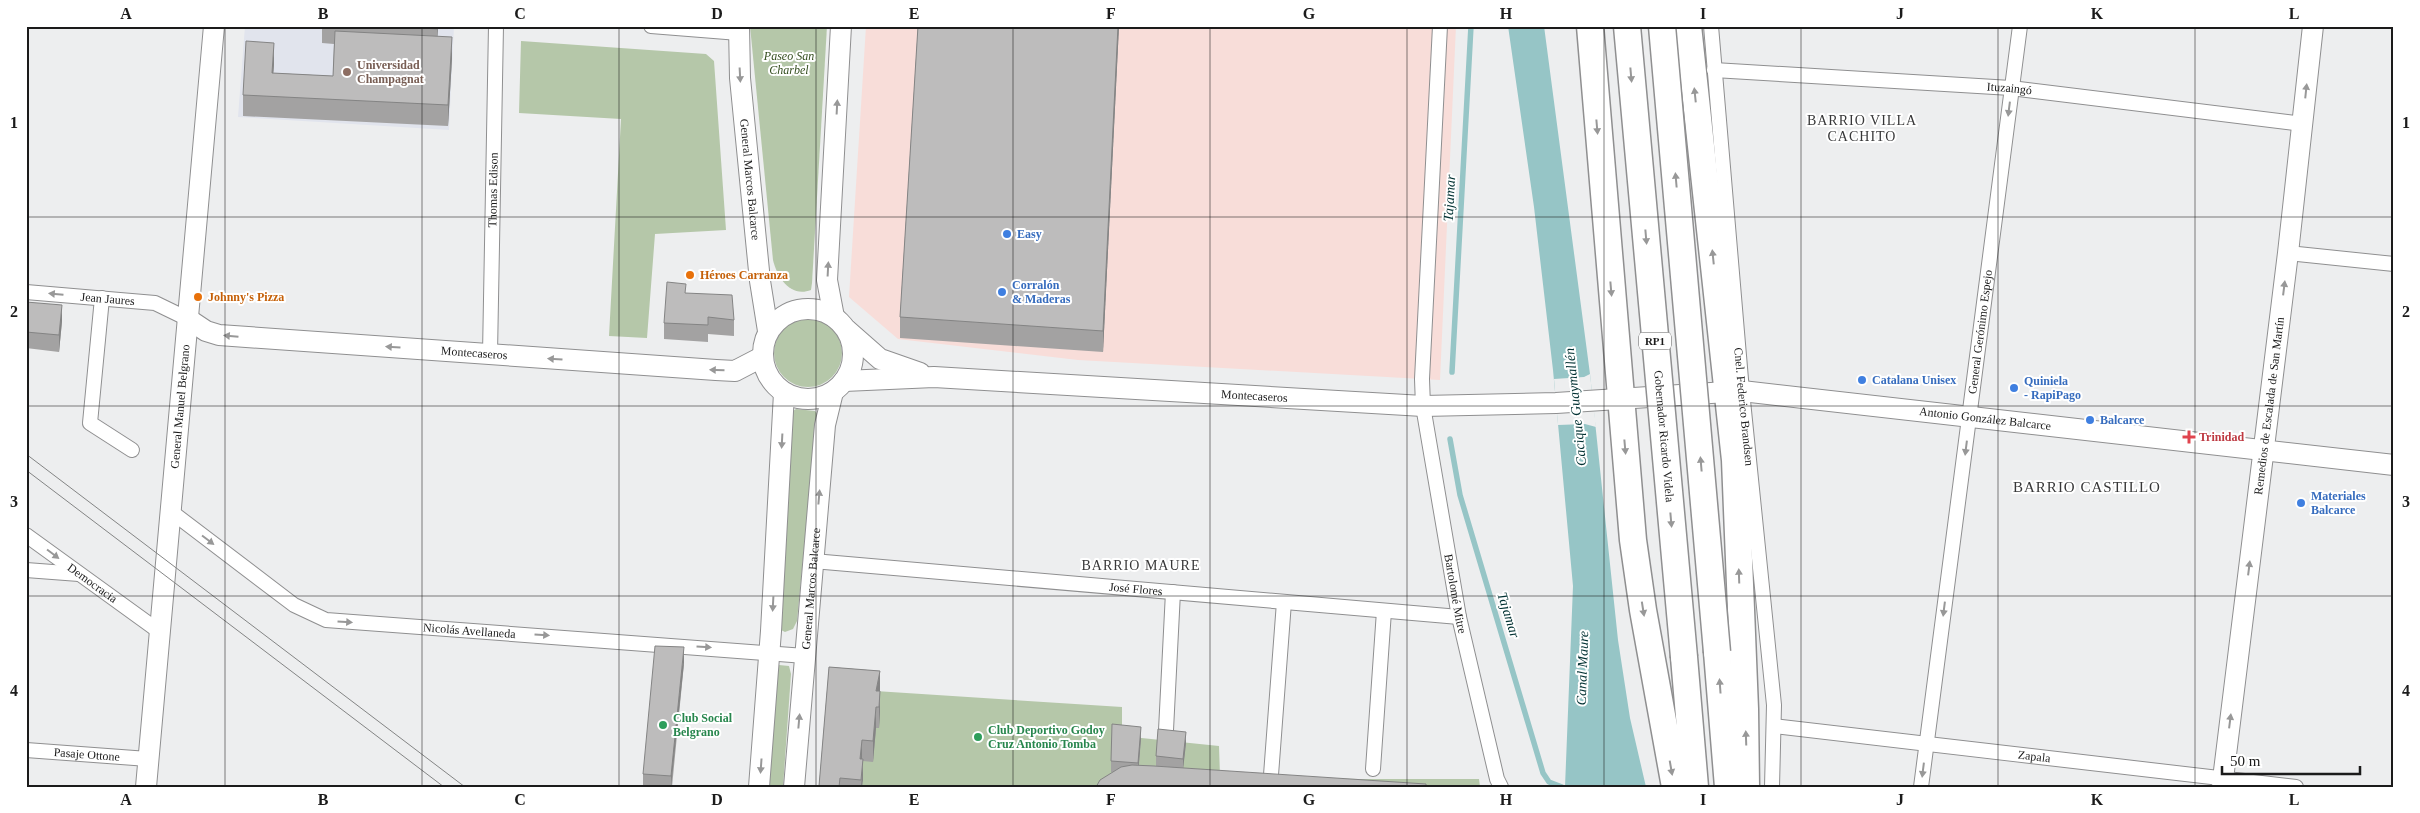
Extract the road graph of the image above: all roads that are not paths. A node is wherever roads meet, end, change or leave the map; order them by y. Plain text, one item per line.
1 (214, 26) edge
2 (496, 26) edge
3 (651, 26) edge
4 (841, 26) edge
5 (1440, 26) edge
6 (1590, 26) edge
7 (1627, 26) edge
8 (1662, 26) edge
9 (1688, 26) edge
10 (1711, 26) edge
11 (2020, 26) edge
12 (2313, 26) edge
13 (739, 29) edge
14 (1714, 70) junction
15 (2011, 88) junction
16 (2303, 124) junction
17 (2288, 254) junction
18 (2394, 264) edge
19 (26, 292) edge
20 (102, 298) junction
21 (188, 319) junction
22 (840, 323) junction
23 (768, 331) junction
24 (490, 354) junction
25 (762, 358) junction
26 (934, 377) junction
27 (838, 386) junction
28 (1735, 391) junction
29 (784, 393) junction
30 (1621, 398) junction
31 (1575, 402) joint
32 (1423, 406) junction
33 (1970, 418) junction
34 (132, 450) dead end
35 (2264, 452) junction
36 (2394, 465) edge
37 (169, 510) junction
38 (26, 535) edge
39 (813, 561) junction
40 (26, 570) edge
41 (80, 574) junction
42 (1173, 592) junction
43 (1284, 602) junction
44 (1384, 611) junction
45 (1459, 617) junction
46 (160, 632) junction
47 (770, 652) junction
48 (806, 656) junction
49 (1774, 726) junction
50 (1166, 730) edge
51 (1926, 745) junction
52 (26, 750) edge
53 (148, 759) junction
54 (1373, 769) dead end
55 (1271, 775) edge
56 (1499, 783) edge
57 (2222, 783) edge
58 (146, 787) edge
59 (759, 787) edge
60 (794, 787) edge
61 (1675, 787) edge
62 (1695, 787) edge
63 (1728, 787) edge
64 (1746, 787) edge
65 (1772, 787) edge
66 (1921, 787) edge
67 (2296, 787) edge

1 - 21 street, General Manuel Belgrano
2 - 24 street, Thomas Edison
3 - 13 street
22 -> 4 street
5 - 32 street, Bartolomé Mitre
6 -> 30 highway
7 -> 62 highway, Gobernador Ricardo Videla / RP1, bridge
63 -> 8 highway, RP1, bridge
28 -> 9 highway
10 - 14 street, Cnel. Federico Brandsen
11 - 15 street, General Gerónimo Espejo
16 -> 12 street, Remedios de Escalada de San Martín
13 -> 23 street, General Marcos Balcarce
14 - 15 street, Ituzaingó
14 - 28 street, Cnel. Federico Brandsen
15 - 16 street, Ituzaingó
15 -> 33 street, General Gerónimo Espejo
16 - 17 street, Remedios de Escalada de San Martín
17 - 18 street
35 -> 17 street, Remedios de Escalada de San Martín
20 -> 19 street, Jean Jaures
20 - 21 street, Jean Jaures
20 - 34 street
24 -> 21 street, Montecaseros
21 - 37 street, General Manuel Belgrano
22 - 23 street
22 - 26 street, Montecaseros
22 - 27 street
23 - 25 street
25 -> 24 street, Montecaseros
25 - 29 street
26 - 27 street, Montecaseros
26 - 32 street, Montecaseros
27 - 29 street
39 -> 27 street, General Marcos Balcarce
28 - 30 street, Antonio González Balcarce
28 - 33 street, Antonio González Balcarce
28 - 49 street, Cnel. Federico Brandsen
64 -> 28 highway
29 -> 47 street
30 - 31 street, Antonio González Balcarce
30 -> 61 highway
31 - 32 street, Montecaseros
32 - 45 street, Bartolomé Mitre
33 - 35 street, Antonio González Balcarce
33 -> 51 street, General Gerónimo Espejo
35 - 36 street, Antonio González Balcarce
57 -> 35 street, Remedios de Escalada de San Martín
37 - 46 street, General Manuel Belgrano
37 -> 47 street, Nicolás Avellaneda
38 -> 41 street, Democracia
39 - 42 street, José Flores
39 - 48 street, General Marcos Balcarce
40 - 41 street
41 - 46 street, Democracia
42 - 43 street, José Flores
42 - 50 street
43 - 44 street, José Flores
43 - 55 street
44 - 45 street, José Flores
44 - 54 street
45 - 56 street, Bartolomé Mitre
46 - 53 street, General Manuel Belgrano
47 - 48 street, Nicolás Avellaneda
47 -> 59 street
60 -> 48 street, General Marcos Balcarce
49 - 51 street, Zapala
49 - 65 street, Cnel. Federico Brandsen
51 - 57 street, Zapala
51 -> 66 street, General Gerónimo Espejo
52 - 53 street, Pasaje Ottone
53 - 58 street, General Manuel Belgrano
57 - 67 street, Zapala

